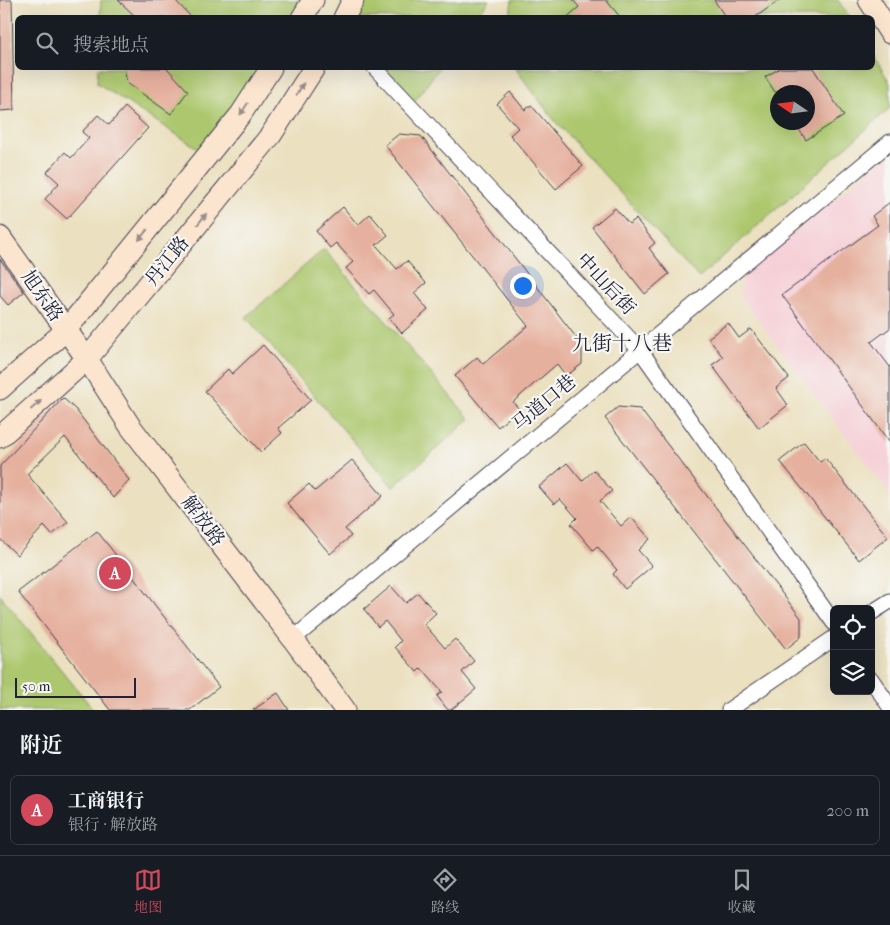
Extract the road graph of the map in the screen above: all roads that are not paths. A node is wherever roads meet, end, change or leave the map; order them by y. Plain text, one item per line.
1 (313, 0) edge
2 (353, 0) edge
3 (868, 0) edge
4 (304, 15) edge
5 (346, 15) edge
6 (890, 33) edge
7 (269, 70) edge
8 (313, 70) edge
9 (378, 70) edge
10 (890, 142) edge
11 (0, 237) edge
12 (66, 330) junction
13 (640, 350) junction
14 (87, 359) junction
15 (0, 389) edge
16 (0, 438) edge
17 (890, 601) edge
18 (875, 610) edge
19 (830, 616) edge
20 (293, 639) junction
21 (830, 641) edge
22 (875, 685) edge
23 (890, 707) edge
24 (345, 710) edge
25 (729, 710) edge

1 - 4 main road
2 - 5 main road
3 - 6 main road
7 -> 12 main road, 丹江路
14 -> 8 main road, 丹江路
9 - 13 street, 中山后街
10 - 13 street, 马道口巷
11 - 12 main road, 旭东路
12 - 14 main road, 解放路
12 - 15 main road, 丹江路
13 - 19 street, 中山后街
13 - 20 street, 马道口巷
16 -> 14 main road, 丹江路
14 - 20 main road, 解放路
17 - 18 street
20 - 24 main road, 解放路
21 - 25 street
22 - 23 street

